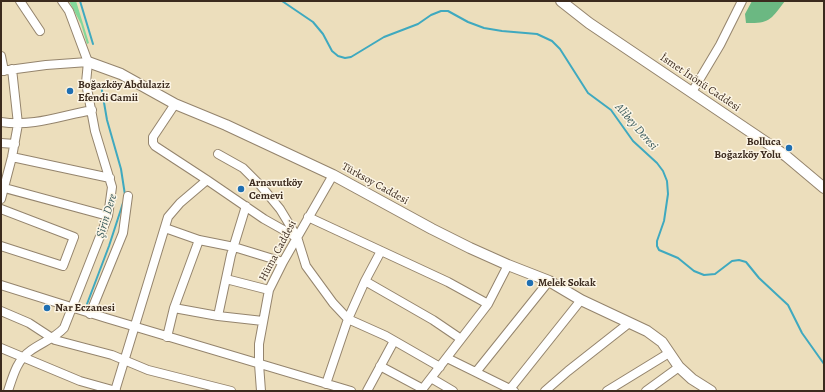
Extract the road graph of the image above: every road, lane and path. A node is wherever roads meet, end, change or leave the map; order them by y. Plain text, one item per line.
1 (20, 1) edge
2 (62, 1) edge
3 (561, 1) edge
4 (742, 1) edge
5 (40, 31) dead end
6 (1, 56) edge
7 (88, 62) junction
8 (6, 71) edge
9 (692, 92) junction
10 (175, 104) junction
11 (92, 110) junction
12 (1, 122) edge
13 (18, 124) junction
14 (1, 143) edge
15 (15, 144) junction
16 (218, 154) dead end
17 (12, 157) junction
18 (333, 175) junction
19 (110, 178) junction
20 (207, 180) junction
21 (3, 187) edge
22 (824, 188) edge
23 (128, 196) dead end
24 (1, 199) edge
25 (246, 206) junction
26 (1, 209) edge
27 (108, 216) junction
28 (308, 217) junction
29 (165, 228) junction
30 (297, 238) junction
31 (199, 240) junction
32 (1, 246) edge
33 (234, 247) junction
34 (380, 251) junction
35 (283, 262) junction
36 (508, 265) junction
37 (226, 279) junction
38 (365, 281) junction
39 (549, 281) junction
40 (1, 285) edge
41 (269, 290) junction
42 (582, 300) junction
43 (488, 304) junction
44 (72, 308) junction
45 (174, 308) junction
46 (1, 310) edge
47 (90, 314) junction
48 (218, 316) junction
49 (348, 319) junction
50 (262, 321) junction
51 (629, 323) junction
52 (134, 327) junction
53 (167, 336) junction
54 (52, 338) junction
55 (461, 339) junction
56 (394, 340) junction
57 (1, 348) edge
58 (670, 354) junction
59 (24, 357) junction
60 (447, 358) junction
61 (124, 360) junction
62 (259, 364) junction
63 (380, 366) junction
64 (440, 367) junction
65 (679, 367) junction
66 (476, 372) junction
67 (431, 378) junction
68 (326, 384) junction
69 (263, 390) edge
70 (422, 390) edge
71 (513, 390) edge
72 (8, 391) edge
73 (116, 391) edge
74 (231, 391) edge
75 (351, 391) edge
76 (367, 391) edge
77 (453, 391) edge
78 (545, 391) edge
79 (607, 391) edge
80 (646, 391) edge
81 (711, 391) edge

1 - 5 street
2 - 7 street
3 - 9 main road, İsmet İnönü Caddesi
4 - 9 street
6 - 8 street
7 - 8 street, Türksoy Caddesi
7 - 10 main road, Türksoy Caddesi
7 - 11 street
8 - 13 street
9 - 22 main road, İsmet İnönü Caddesi
10 - 18 main road, Türksoy Caddesi
10 - 20 street
11 - 13 street
11 - 19 street
12 - 13 street
13 - 15 street
14 - 15 street
15 - 17 street
16 - 30 street
17 - 19 street
17 - 21 street
18 - 28 street, Hüma Caddesi
18 - 36 main road, Türksoy Caddesi
19 - 27 street
20 - 25 street
20 - 29 street
21 - 24 street
21 - 27 street
23 - 47 street
25 - 30 street
25 - 33 street
26 - 32 street
27 - 44 street
28 - 30 street, Hüma Caddesi
28 - 34 street
29 - 31 street
29 - 52 street
30 - 35 street, Hüma Caddesi
30 - 49 street
31 - 33 street
31 - 45 street
33 - 35 street
33 - 37 street
34 - 38 street
34 - 43 street
35 - 41 street, Hüma Caddesi
36 - 39 main road, Türksoy Caddesi
36 - 43 street
37 - 41 street
37 - 48 street
38 - 49 street
38 - 55 street
39 - 42 main road, Türksoy Caddesi
39 - 66 street
40 - 44 street
41 - 50 street, Hüma Caddesi
42 - 51 main road, Türksoy Caddesi
42 - 71 street
43 - 55 street
44 - 47 street
44 - 54 street
45 - 48 street
45 - 53 street
46 - 54 street
47 - 52 street
48 - 50 street
49 - 56 street
49 - 68 street
50 - 62 street, Hüma Caddesi
51 - 58 main road, Türksoy Caddesi
51 - 78 street
52 - 53 street
52 - 61 street
53 - 62 street
54 - 59 street
54 - 61 street
55 - 60 street
56 - 63 street
56 - 64 street
57 - 59 street
58 - 65 main road, Türksoy Caddesi
58 - 79 street
59 - 72 street
59 - 73 street
60 - 64 street
60 - 66 street
61 - 73 street
61 - 74 street
62 - 68 street
62 - 69 street, Hüma Caddesi
63 - 70 street
63 - 76 street
64 - 67 street
65 - 80 street
65 - 81 main road, Türksoy Caddesi
66 - 71 street
67 - 70 street
67 - 77 street
68 - 75 street

